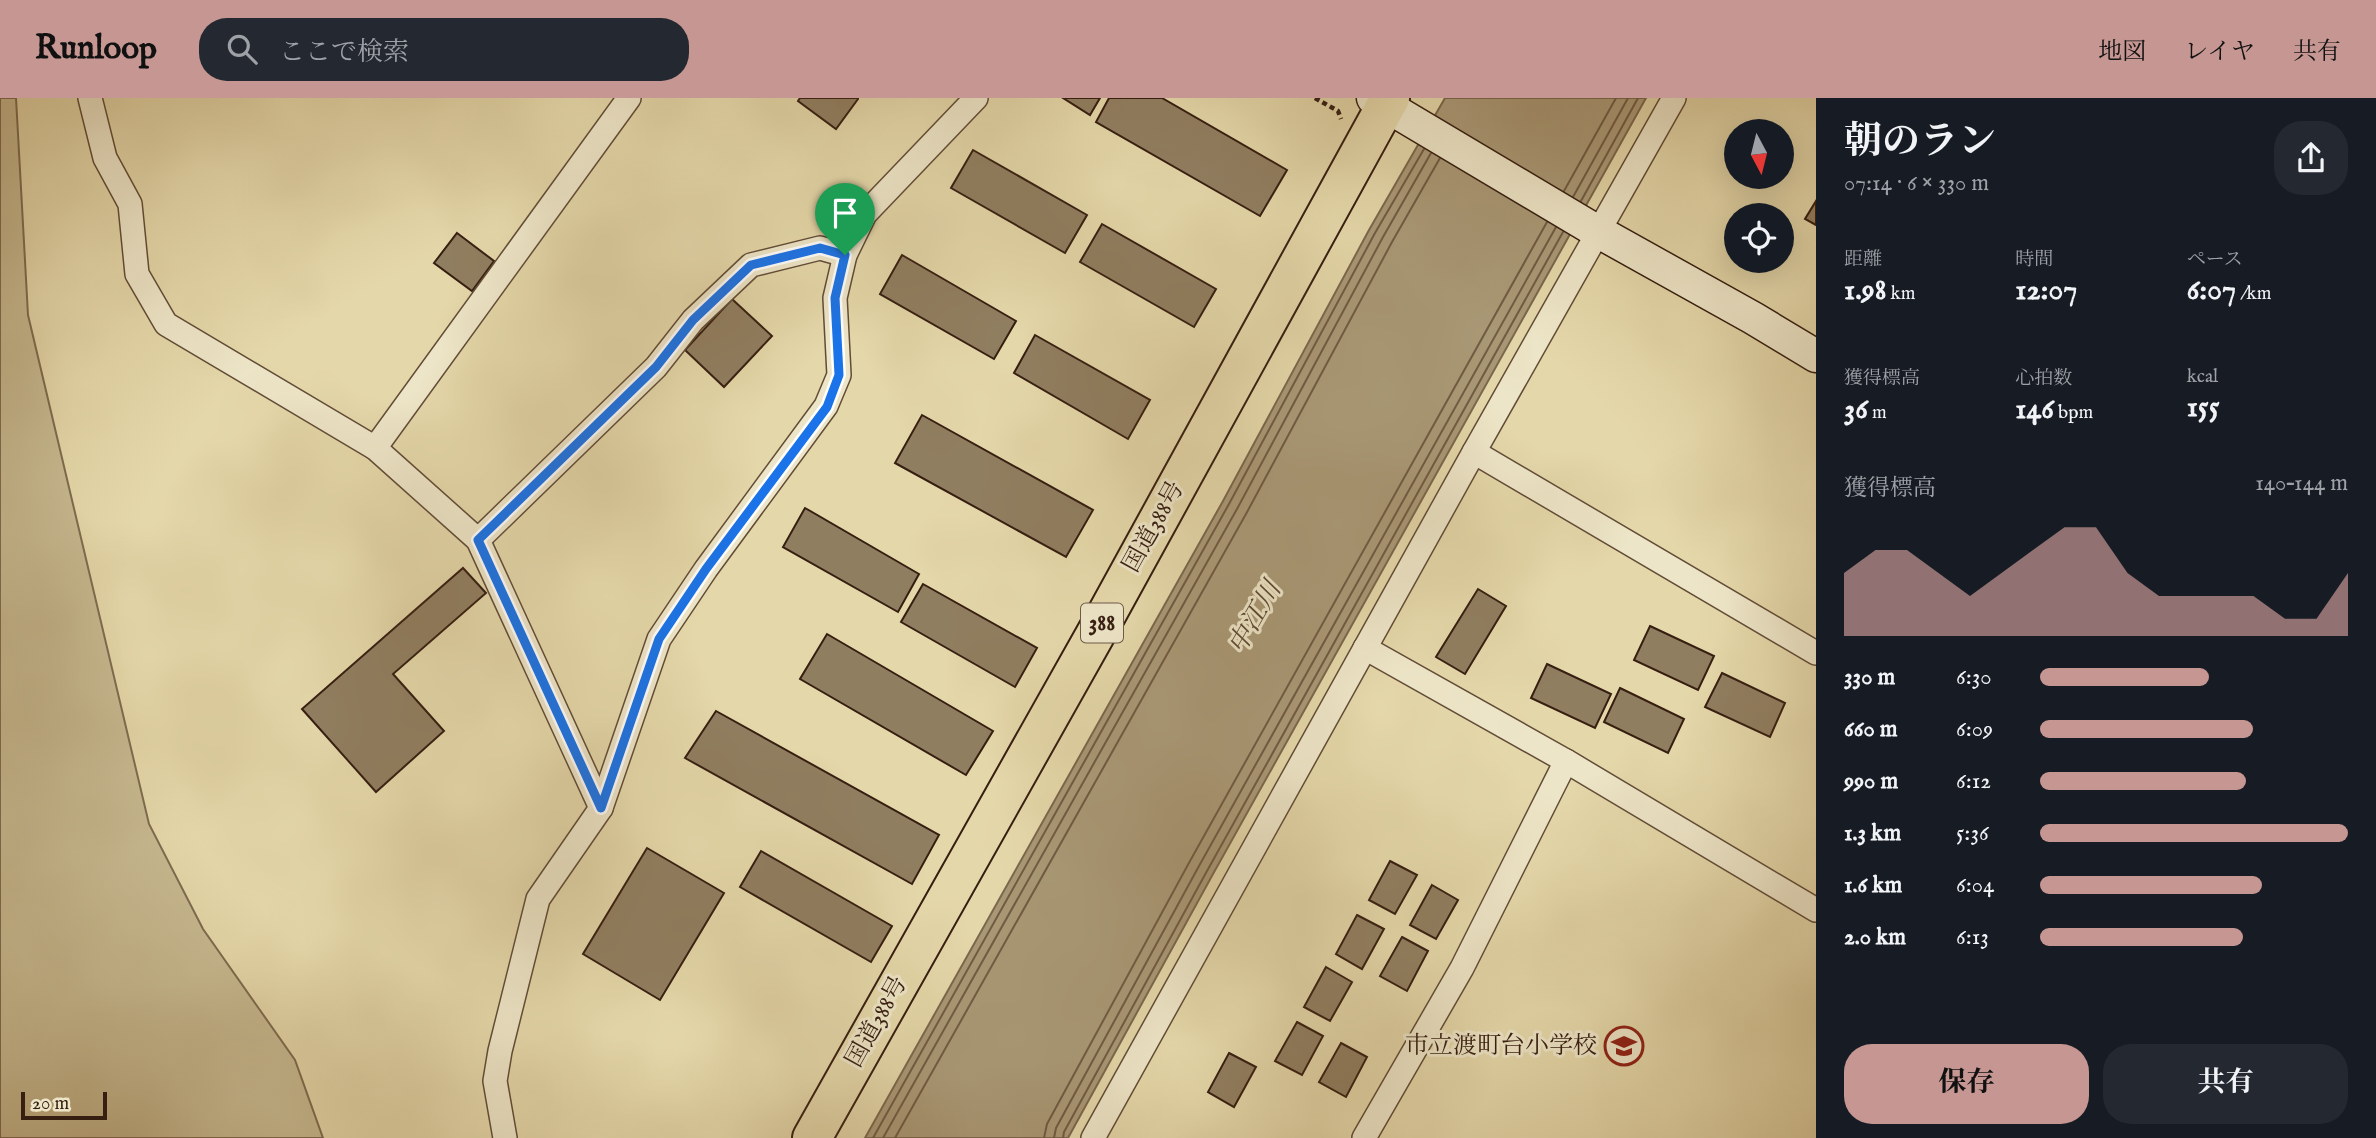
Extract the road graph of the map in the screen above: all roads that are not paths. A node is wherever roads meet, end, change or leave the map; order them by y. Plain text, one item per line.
1 (90, 98) edge
2 (629, 98) edge
3 (976, 98) edge
4 (1674, 98) edge
5 (1391, 106) edge
6 (1594, 229) junction
7 (845, 255) junction
8 (1816, 356) edge
9 (374, 448) junction
10 (1474, 452) junction
11 (478, 540) junction
12 (1365, 648) junction
13 (1816, 653) edge
14 (1566, 761) junction
15 (601, 808) junction
16 (1816, 909) edge
17 (505, 1138) edge
18 (812, 1138) edge
19 (1094, 1138) edge
20 (1364, 1138) edge

1 - 9 street
2 - 9 street
3 - 7 street
4 - 6 street
5 - 6 street
5 - 18 highway, 国道388号 / 388
6 - 8 street
6 - 10 street
7 - 11 street
7 - 15 street
9 - 11 street
10 - 12 street
10 - 13 street
11 - 15 street
12 - 14 street
12 - 19 street
14 - 16 street
14 - 20 street
15 - 17 street

